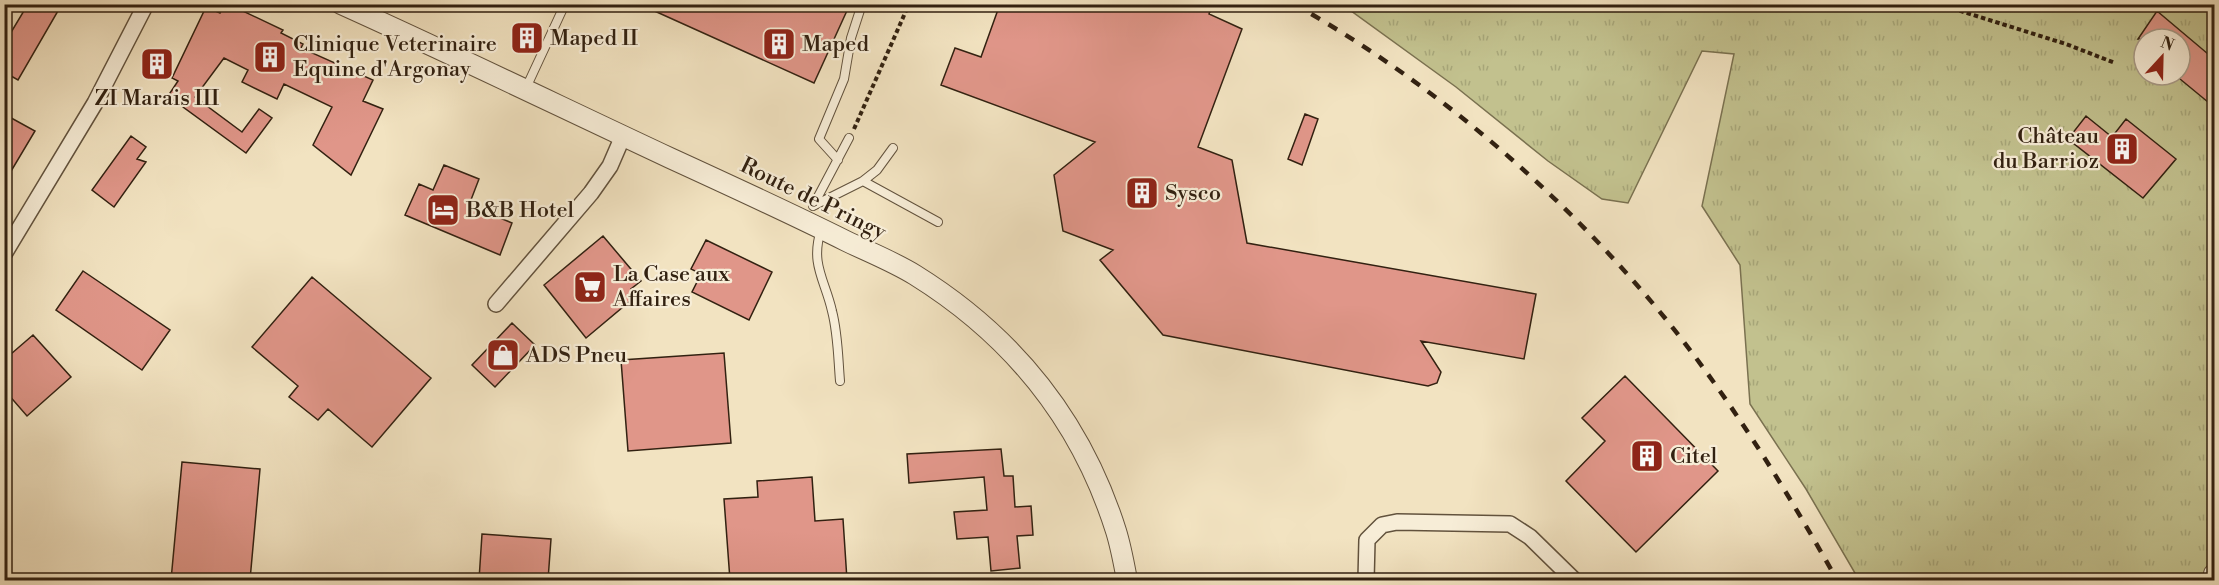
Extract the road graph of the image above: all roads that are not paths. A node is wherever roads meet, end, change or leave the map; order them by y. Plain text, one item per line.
1 (341, 4) edge
2 (565, 4) edge
3 (862, 4) edge
4 (147, 7) edge
5 (525, 89) junction
6 (623, 136) junction
7 (849, 138) road end
8 (893, 148) dead end
9 (838, 160) junction
10 (863, 181) junction
11 (813, 218) junction
12 (938, 222) dead end
13 (4, 254) edge
14 (496, 304) dead end
15 (840, 381) dead end
16 (2214, 574) edge
17 (1127, 580) edge
18 (1366, 580) edge
19 (1574, 580) edge
20 (2213, 580) edge

1 - 5 street, Route de Pringy
2 - 5 lane
3 - 9 lane
4 - 13 street
5 - 6 street, Route de Pringy
6 - 11 street, Route de Pringy
6 - 14 street
7 - 9 lane
8 - 10 lane
9 - 11 lane
10 - 11 lane
10 - 12 lane
11 - 15 lane
11 - 17 street, Route de Pringy
16 - 20 street
18 - 19 street

